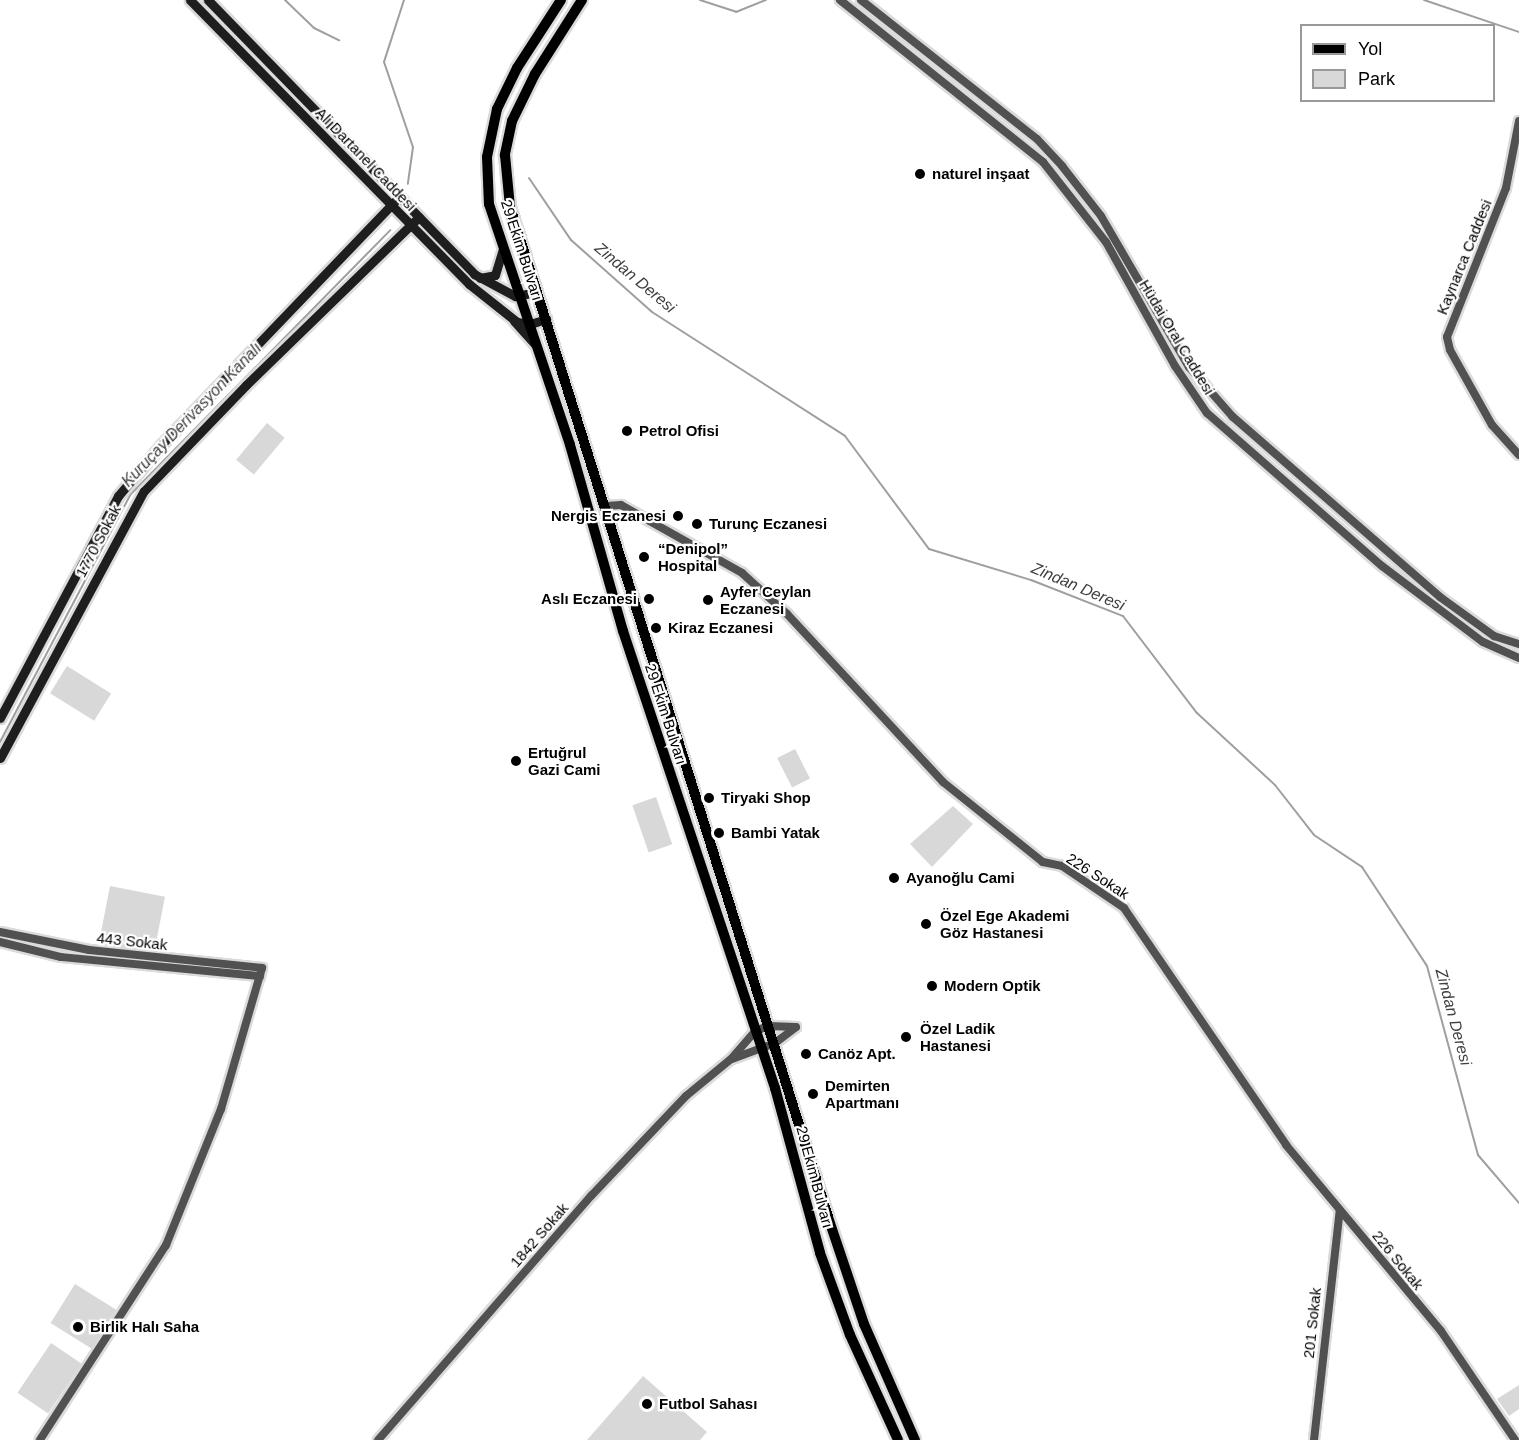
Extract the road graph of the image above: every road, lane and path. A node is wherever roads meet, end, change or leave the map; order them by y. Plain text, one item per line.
1 (190, 0) edge
2 (208, 0) edge
3 (561, 0) edge
4 (582, 0) edge
5 (840, 0) edge
6 (861, 0) edge
7 (1519, 121) edge
8 (399, 197) junction
9 (391, 205) junction
10 (419, 217) junction
11 (410, 225) junction
12 (503, 244) junction
13 (479, 278) junction
14 (537, 292) junction
15 (521, 297) junction
16 (546, 319) junction
17 (512, 320) junction
18 (530, 324) junction
19 (537, 345) junction
20 (1519, 455) edge
21 (606, 506) junction
22 (1519, 644) edge
23 (1519, 658) edge
24 (0, 718) edge
25 (0, 758) edge
26 (0, 932) edge
27 (0, 942) edge
28 (261, 972) junction
29 (769, 1026) junction
30 (755, 1031) junction
31 (775, 1043) junction
32 (761, 1048) junction
33 (731, 1059) junction
34 (1340, 1210) junction
35 (40, 1440) edge
36 (378, 1440) edge
37 (898, 1440) edge
38 (915, 1440) edge
39 (1314, 1440) edge
40 (1515, 1440) edge

1 - 9 main road, Ali Dartanel Caddesi
2 - 8 main road, Ali Dartanel Caddesi
3 - 12 main road, 29 Ekim Bulvarı
4 - 14 main road, 29 Ekim Bulvarı
5 - 23 street, Hüdai Oral Caddesi
6 - 22 street, Hüdai Oral Caddesi
7 - 20 street, Kaynarca Caddesi
8 - 9 main road, 1770 Sokak
8 - 10 main road, Ali Dartanel Caddesi
9 - 11 main road, Ali Dartanel Caddesi
9 - 24 main road, 1770 Sokak
10 - 11 main road, 1770 Sokak
10 - 13 main road, Ali Dartanel Caddesi
11 - 17 main road, Ali Dartanel Caddesi
11 - 25 main road, 1770 Sokak
12 - 13 main road
12 - 15 main road, 29 Ekim Bulvarı
13 - 15 main road, Ali Dartanel Caddesi
14 - 15 main road
14 - 16 main road, 29 Ekim Bulvarı
15 - 18 main road, 29 Ekim Bulvarı
16 - 18 main road
16 - 21 main road, 29 Ekim Bulvarı
17 - 18 main road, Ali Dartanel Caddesi
17 - 19 main road
18 - 19 main road, 29 Ekim Bulvarı
19 - 30 main road, 29 Ekim Bulvarı
21 - 29 main road, 29 Ekim Bulvarı
21 - 34 street, 226 Sokak
26 - 28 street, 443 Sokak
27 - 28 street, 443 Sokak
28 - 35 street
29 - 30 street
29 - 31 main road, 29 Ekim Bulvarı
29 - 31 street
30 - 32 main road, 29 Ekim Bulvarı
30 - 33 street
31 - 32 street
31 - 38 main road, 29 Ekim Bulvarı
32 - 33 street
32 - 37 main road, 29 Ekim Bulvarı
33 - 36 street, 1842 Sokak
34 - 39 street, 201 Sokak
34 - 40 street, 226 Sokak

